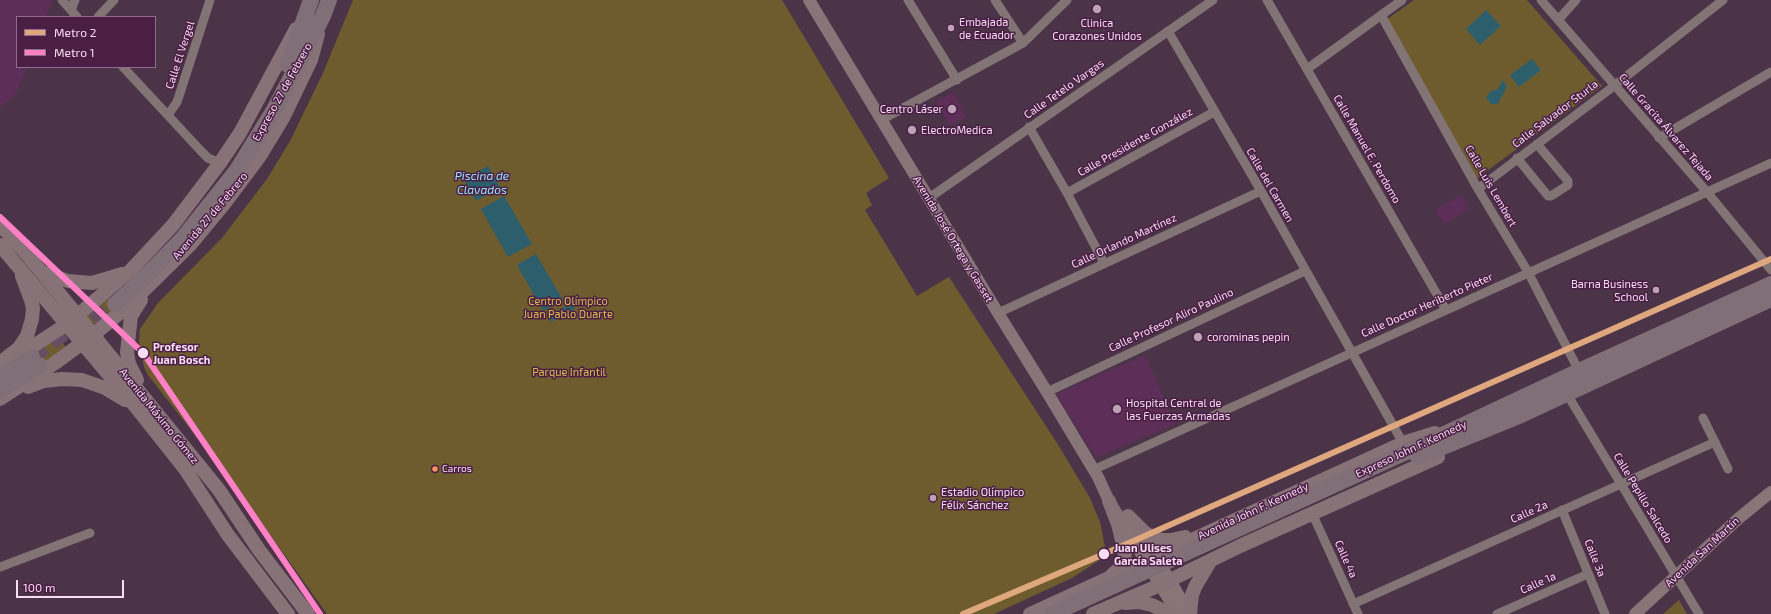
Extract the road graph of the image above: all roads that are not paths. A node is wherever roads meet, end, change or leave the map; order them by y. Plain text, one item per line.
1 (62, 0) edge
2 (75, 0) edge
3 (114, 0) edge
4 (210, 0) edge
5 (329, 0) edge
6 (809, 0) edge
7 (908, 0) edge
8 (995, 0) edge
9 (1068, 0) edge
10 (1213, 0) edge
11 (1267, 0) edge
12 (1402, 0) edge
13 (1541, 0) edge
14 (1576, 0) edge
15 (1723, 0) edge
16 (310, 3) edge
17 (74, 14) edge
18 (1381, 15) junction
19 (99, 16) edge
20 (323, 16) junction
21 (1558, 20) junction
22 (1168, 31) junction
23 (1023, 43) junction
24 (124, 68) edge
25 (1306, 69) junction
26 (1771, 72) edge
27 (957, 80) junction
28 (1614, 86) junction
29 (1214, 112) junction
30 (168, 115) junction
31 (881, 120) junction
32 (1029, 127) junction
33 (1659, 138) junction
34 (1536, 144) junction
35 (1517, 158) junction
36 (220, 163) junction
37 (1771, 163) edge
38 (1478, 189) junction
39 (1261, 191) junction
40 (1707, 192) junction
41 (1067, 193) junction
42 (929, 198) junction
43 (0, 225) edge
44 (0, 245) edge
45 (1104, 263) junction
46 (17, 265) junction
47 (1771, 270) edge
48 (40, 271) junction
49 (130, 271) junction
50 (1305, 271) junction
51 (1528, 272) junction
52 (161, 273) junction
53 (1771, 276) edge
54 (1771, 284) edge
55 (1750, 293) junction
56 (1770, 300) edge
57 (1446, 310) junction
58 (998, 313) junction
59 (72, 319) junction
60 (87, 339) junction
61 (1351, 352) junction
62 (0, 363) edge
63 (0, 368) edge
64 (1579, 370) junction
65 (0, 377) edge
66 (1047, 392) junction
67 (4, 394) edge
68 (1567, 394) junction
69 (140, 401) junction
70 (1703, 418) dead end
71 (1496, 426) junction
72 (1715, 442) junction
73 (1406, 452) junction
74 (1728, 469) dead end
75 (1095, 474) junction
76 (1621, 484) junction
77 (1771, 492) edge
78 (1109, 501) junction
79 (1562, 510) junction
80 (1312, 513) junction
81 (1128, 516) junction
82 (1228, 523) junction
83 (1214, 529) junction
84 (90, 534) dead end
85 (1240, 546) junction
86 (1149, 559) junction
87 (1212, 559) junction
88 (0, 567) edge
89 (1588, 574) junction
90 (1676, 576) junction
91 (1108, 579) junction
92 (1165, 583) junction
93 (1074, 594) junction
94 (1353, 604) junction
95 (1109, 607) junction
96 (288, 614) edge
97 (308, 614) edge
98 (1030, 614) edge
99 (1052, 614) edge
100 (1074, 614) edge
101 (1088, 614) edge
102 (1093, 614) edge
103 (1170, 614) edge
104 (1178, 614) edge
105 (1190, 614) edge
106 (1358, 614) edge
107 (1497, 614) edge
108 (1605, 614) edge
109 (1635, 614) edge
110 (1699, 614) edge

1 - 17 street
2 - 17 street
3 - 19 street
4 - 30 street, Calle El Vergel
5 - 20 highway, Expreso 27 de Febrero
6 - 31 main road, Avenida José Ortega y Gasset
7 - 27 street
8 - 23 street
9 - 23 street
10 - 22 street, Calle Tetelo Vargas
11 - 25 street, Calle Manuel E. Perdomo
12 - 18 street
13 - 21 street, Calle Gracita Álvarez Tejada
14 - 21 street
15 - 28 street, Calle Salvador Sturla
16 - 20 highway, Expreso 27 de Febrero
16 - 36 main road, Avenida 27 de Febrero
18 - 25 street
18 - 38 street, Calle Luis Lembert
20 - 52 main road, Avenida 27 de Febrero
21 - 28 street, Calle Gracita Álvarez Tejada
22 - 29 street, Calle del Carmen
22 - 32 street, Calle Tetelo Vargas
23 - 27 street
24 - 30 street
25 - 57 street, Calle Manuel E. Perdomo
26 - 33 street
27 - 31 street
28 - 33 street, Calle Gracita Álvarez Tejada
28 - 34 street, Calle Salvador Sturla
29 - 39 street, Calle del Carmen
29 - 41 street, Calle Presidente González
30 - 36 street
31 - 42 main road, Avenida José Ortega y Gasset
32 - 41 street
32 - 42 street, Calle Tetelo Vargas
33 - 40 street, Calle Gracita Álvarez Tejada
34 - 35 street, Calle Salvador Sturla
34 - 35 street
35 - 38 street, Calle Salvador Sturla
36 - 49 main road, Avenida 27 de Febrero
37 - 40 street, Calle Doctor Heriberto Pieter
38 - 51 street, Calle Luis Lembert
39 - 45 street, Calle Orlando Martínez
39 - 50 street, Calle del Carmen
40 - 47 street, Calle Gracita Álvarez Tejada
40 - 51 street, Calle Doctor Heriberto Pieter
41 - 45 street
42 - 58 main road, Avenida José Ortega y Gasset
43 - 48 main road, Avenida Máximo Gómez
44 - 46 main road, Avenida Máximo Gómez
45 - 58 street, Calle Orlando Martínez
46 - 59 main road, Avenida Máximo Gómez
46 - 62 main road
48 - 49 main road
48 - 59 main road, Avenida Máximo Gómez
49 - 59 main road, Avenida 27 de Febrero
50 - 61 street, Calle del Carmen
50 - 66 street, Calle Profesor Aliro Paulino
51 - 57 street, Calle Doctor Heriberto Pieter
51 - 64 street, Calle Luis Lembert
52 - 60 main road, Avenida 27 de Febrero
52 - 69 main road
53 - 55 main road
54 - 55 highway, Expreso John F. Kennedy
55 - 64 highway, Expreso John F. Kennedy
56 - 68 highway, Expreso John F. Kennedy
57 - 61 street, Calle Doctor Heriberto Pieter
58 - 66 main road, Avenida José Ortega y Gasset
59 - 60 main road, Avenida Máximo Gómez
59 - 63 main road, Avenida 27 de Febrero
60 - 67 main road, Avenida 27 de Febrero
60 - 69 main road, Avenida Máximo Gómez
61 - 73 street
61 - 75 street, Calle Doctor Heriberto Pieter
64 - 73 highway, Expreso John F. Kennedy
65 - 67 highway
66 - 75 main road, Avenida José Ortega y Gasset
67 - 69 main road
68 - 71 highway, Expreso John F. Kennedy
68 - 76 street, Calle Pepillo Salcedo
69 - 96 main road, Avenida Máximo Gómez
69 - 97 main road, Avenida Máximo Gómez
70 - 72 street
71 - 73 highway, Expreso John F. Kennedy
71 - 80 main road
72 - 74 street
72 - 76 street, Calle 2a
73 - 82 main road, Avenida John F. Kennedy
73 - 99 highway, Expreso John F. Kennedy, bridge
73 - 100 highway, Expreso John F. Kennedy
75 - 78 main road, Avenida José Ortega y Gasset
75 - 81 main road, Avenida José Ortega y Gasset
76 - 79 street, Calle 2a
76 - 90 street, Calle Pepillo Salcedo
77 - 90 main road, Avenida San Martín
78 - 86 main road, Avenida José Ortega y Gasset
78 - 91 main road
79 - 89 street, Calle 3a
79 - 94 street, Calle 2a
80 - 85 main road
80 - 94 street, Calle 4a
81 - 83 main road
81 - 86 main road, Avenida José Ortega y Gasset
82 - 83 main road, Avenida John F. Kennedy
82 - 85 main road
83 - 86 main road, Avenida John F. Kennedy
84 - 88 street
85 - 87 main road
86 - 91 main road, Avenida John F. Kennedy
86 - 92 main road, Avenida José Ortega y Gasset
87 - 92 main road
87 - 105 main road
89 - 107 street, Calle 1a
89 - 108 street, Calle 3a
90 - 109 main road, Avenida San Martín
90 - 110 street, Calle Pepillo Salcedo
91 - 93 main road, Avenida John F. Kennedy
92 - 95 main road
92 - 104 main road, Avenida José Ortega y Gasset
92 - 105 main road, Avenida José Ortega y Gasset
93 - 98 main road, Avenida John F. Kennedy
93 - 101 main road
94 - 106 street, Calle 4a
95 - 102 main road
95 - 103 main road

